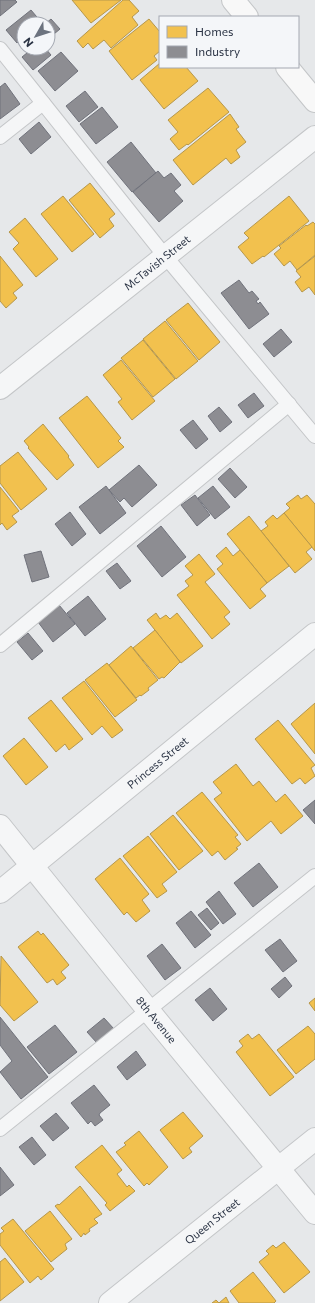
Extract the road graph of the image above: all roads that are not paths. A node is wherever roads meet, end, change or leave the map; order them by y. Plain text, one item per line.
1 (233, 0) edge
2 (246, 16) edge
3 (0, 49) edge
4 (288, 68) edge
5 (315, 101) edge
6 (43, 103) junction
7 (0, 137) edge
8 (315, 137) edge
9 (165, 256) junction
10 (0, 388) edge
11 (289, 404) junction
12 (315, 436) edge
13 (315, 634) edge
14 (0, 645) edge
15 (0, 826) edge
16 (32, 866) junction
17 (315, 876) edge
18 (0, 892) edge
19 (148, 1010) junction
20 (0, 1129) edge
21 (315, 1139) edge
22 (279, 1168) junction
23 (315, 1212) edge
24 (110, 1303) edge

1 - 2 main road
3 - 6 lane
4 - 5 main road
6 - 7 lane
6 - 9 lane
8 - 9 street, McTavish Street
9 - 10 street, McTavish Street
9 - 11 lane
11 - 12 lane
11 - 14 lane
13 - 16 street, Princess Street
15 - 16 street, 8th Avenue
16 - 18 street, Princess Street
16 - 19 street, 8th Avenue
17 - 19 lane
19 - 20 lane
19 - 22 street, 8th Avenue
21 - 22 street, Queen Street
22 - 23 street, 8th Avenue
22 - 24 street, Queen Street

